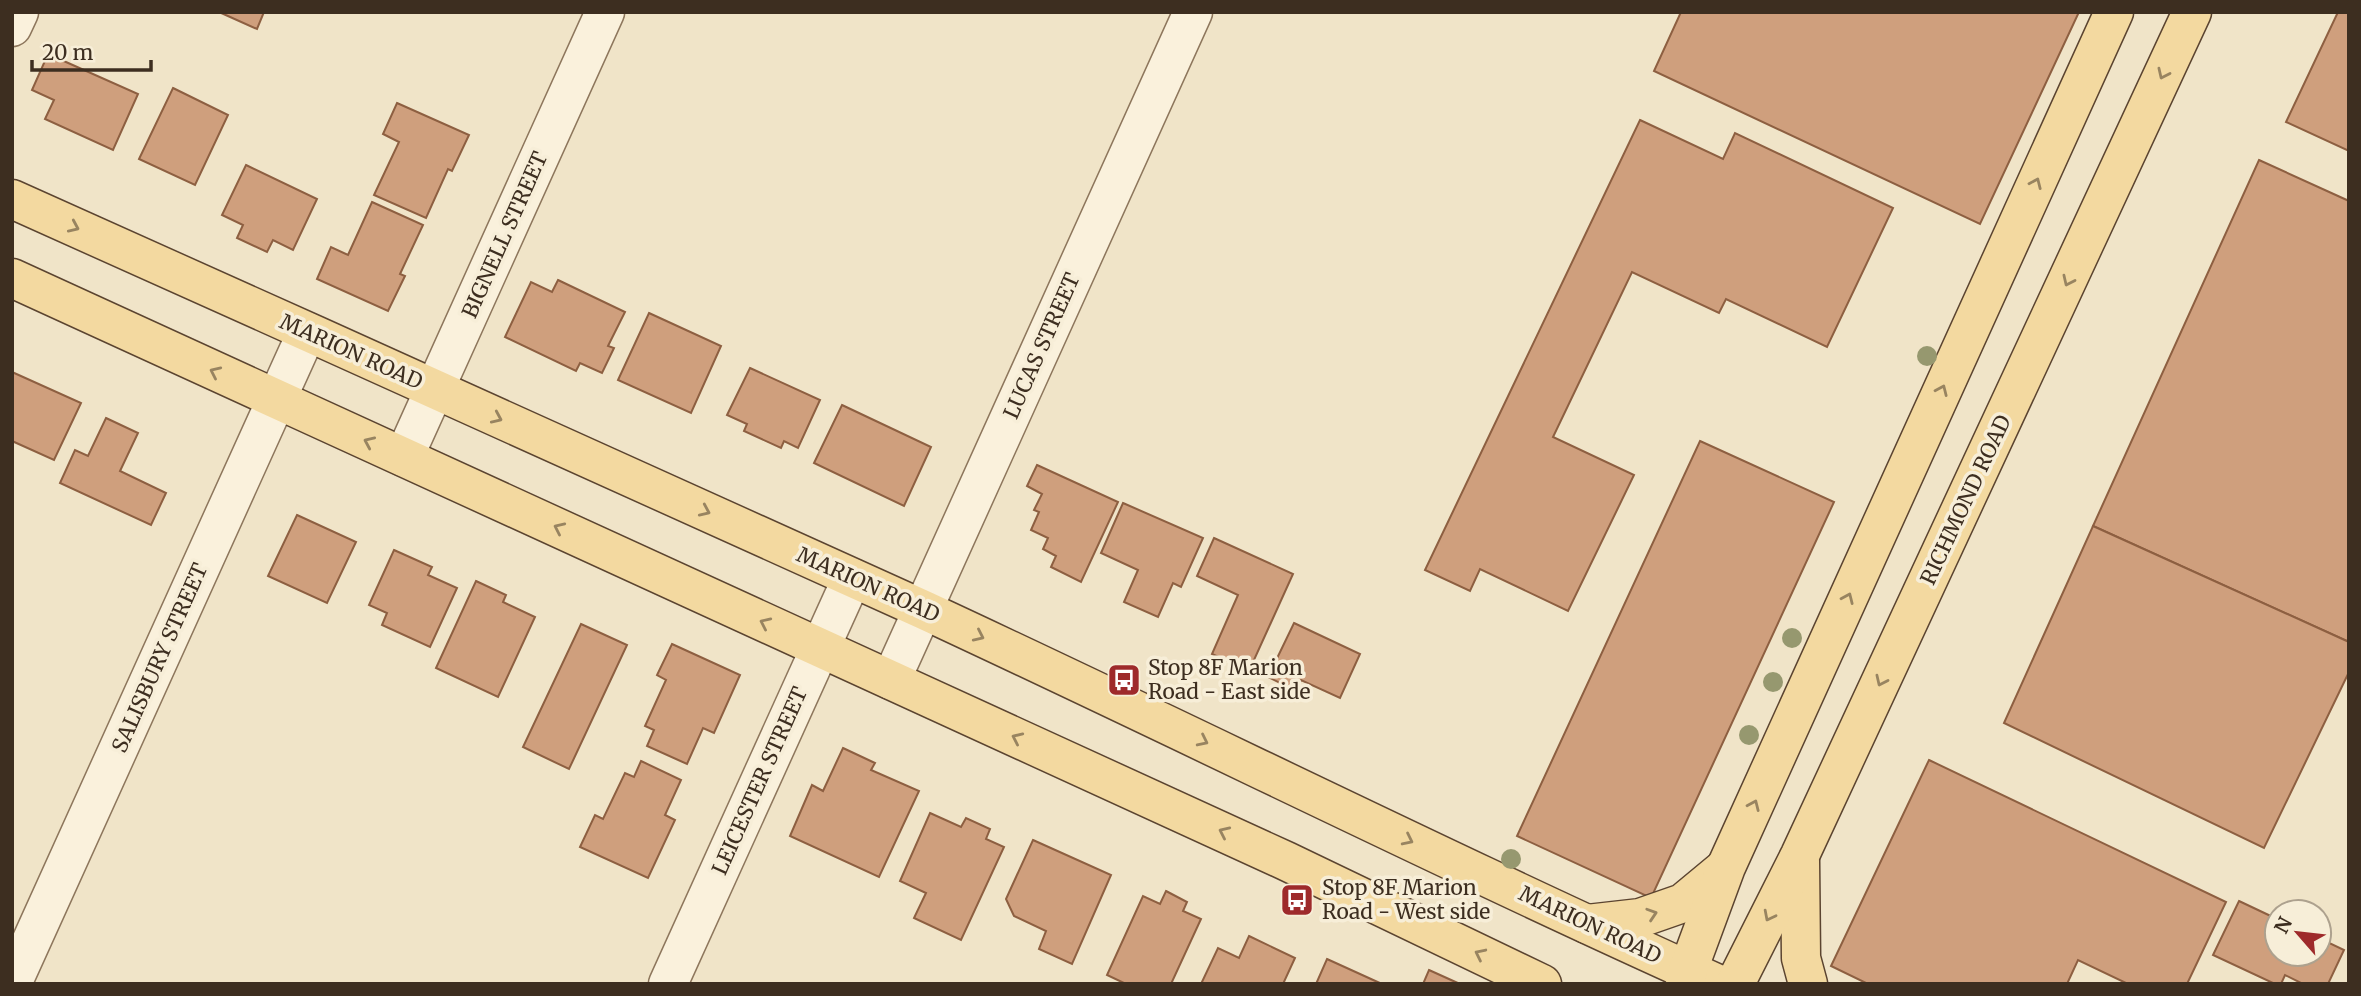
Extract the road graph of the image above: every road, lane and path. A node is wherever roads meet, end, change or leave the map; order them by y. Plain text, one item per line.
1 (19, 12) edge
2 (605, 12) edge
3 (1193, 12) edge
4 (2113, 12) edge
5 (2192, 12) edge
6 (12, 27) edge
7 (12, 199) edge
8 (12, 278) edge
9 (307, 332) junction
10 (435, 390) junction
11 (277, 401) junction
12 (404, 457) junction
13 (852, 578) junction
14 (923, 610) junction
15 (820, 648) junction
16 (891, 680) junction
17 (1800, 855) junction
18 (1726, 867) junction
19 (1584, 925) junction
20 (1697, 979) edge
21 (12, 984) edge
22 (668, 984) edge
23 (1542, 984) edge
24 (1735, 984) edge
25 (1808, 984) edge

1 - 6 street
2 - 10 street, BIGNELL STREET
3 - 14 street, LUCAS STREET
18 -> 4 main road
5 -> 17 main road, RICHMOND ROAD
7 -> 9 main road, MARION ROAD
11 -> 8 main road
9 - 10 main road, MARION ROAD
9 - 11 street, SALISBURY STREET
10 - 12 street, BIGNELL STREET
10 -> 13 main road, MARION ROAD
12 -> 11 main road
11 - 21 street, SALISBURY STREET
15 -> 12 main road
13 - 14 main road, MARION ROAD
13 - 15 street, LEICESTER STREET
14 - 16 street, LUCAS STREET
14 -> 19 main road, MARION ROAD
15 - 16 main road
15 - 22 street, LEICESTER STREET
23 -> 16 main road
17 -> 24 main road, RICHMOND ROAD
17 - 25 main road
19 -> 18 main road
18 - 20 main road
19 - 20 main road, MARION ROAD

